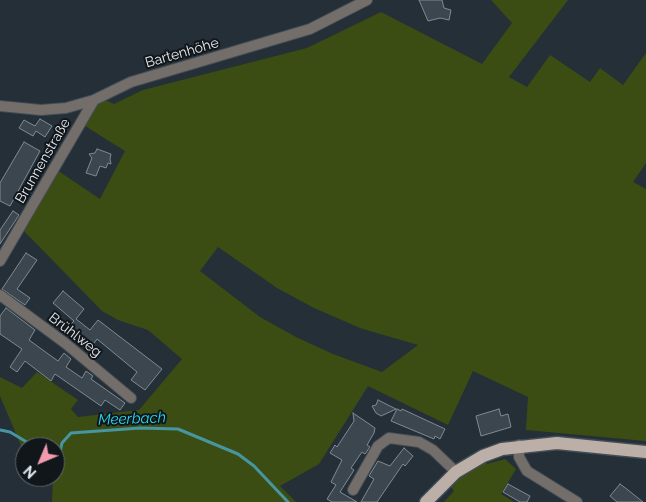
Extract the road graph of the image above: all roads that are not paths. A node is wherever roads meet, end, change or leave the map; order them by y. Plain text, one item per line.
1 (365, 1) edge
2 (94, 100) junction
3 (0, 106) edge
4 (0, 261) edge
5 (0, 295) edge
6 (131, 398) dead end
7 (519, 446) junction
8 (646, 452) edge
9 (456, 472) junction
10 (353, 490) dead end
11 (426, 502) edge
12 (577, 502) edge

1 - 2 street, Bartenhöhe
2 - 3 street, Bartenhöhe
2 - 4 street, Brunnenstraße
5 - 6 street, Brühlweg
7 - 8 main road
7 - 9 main road
7 - 12 street
9 - 10 street
9 - 11 main road

